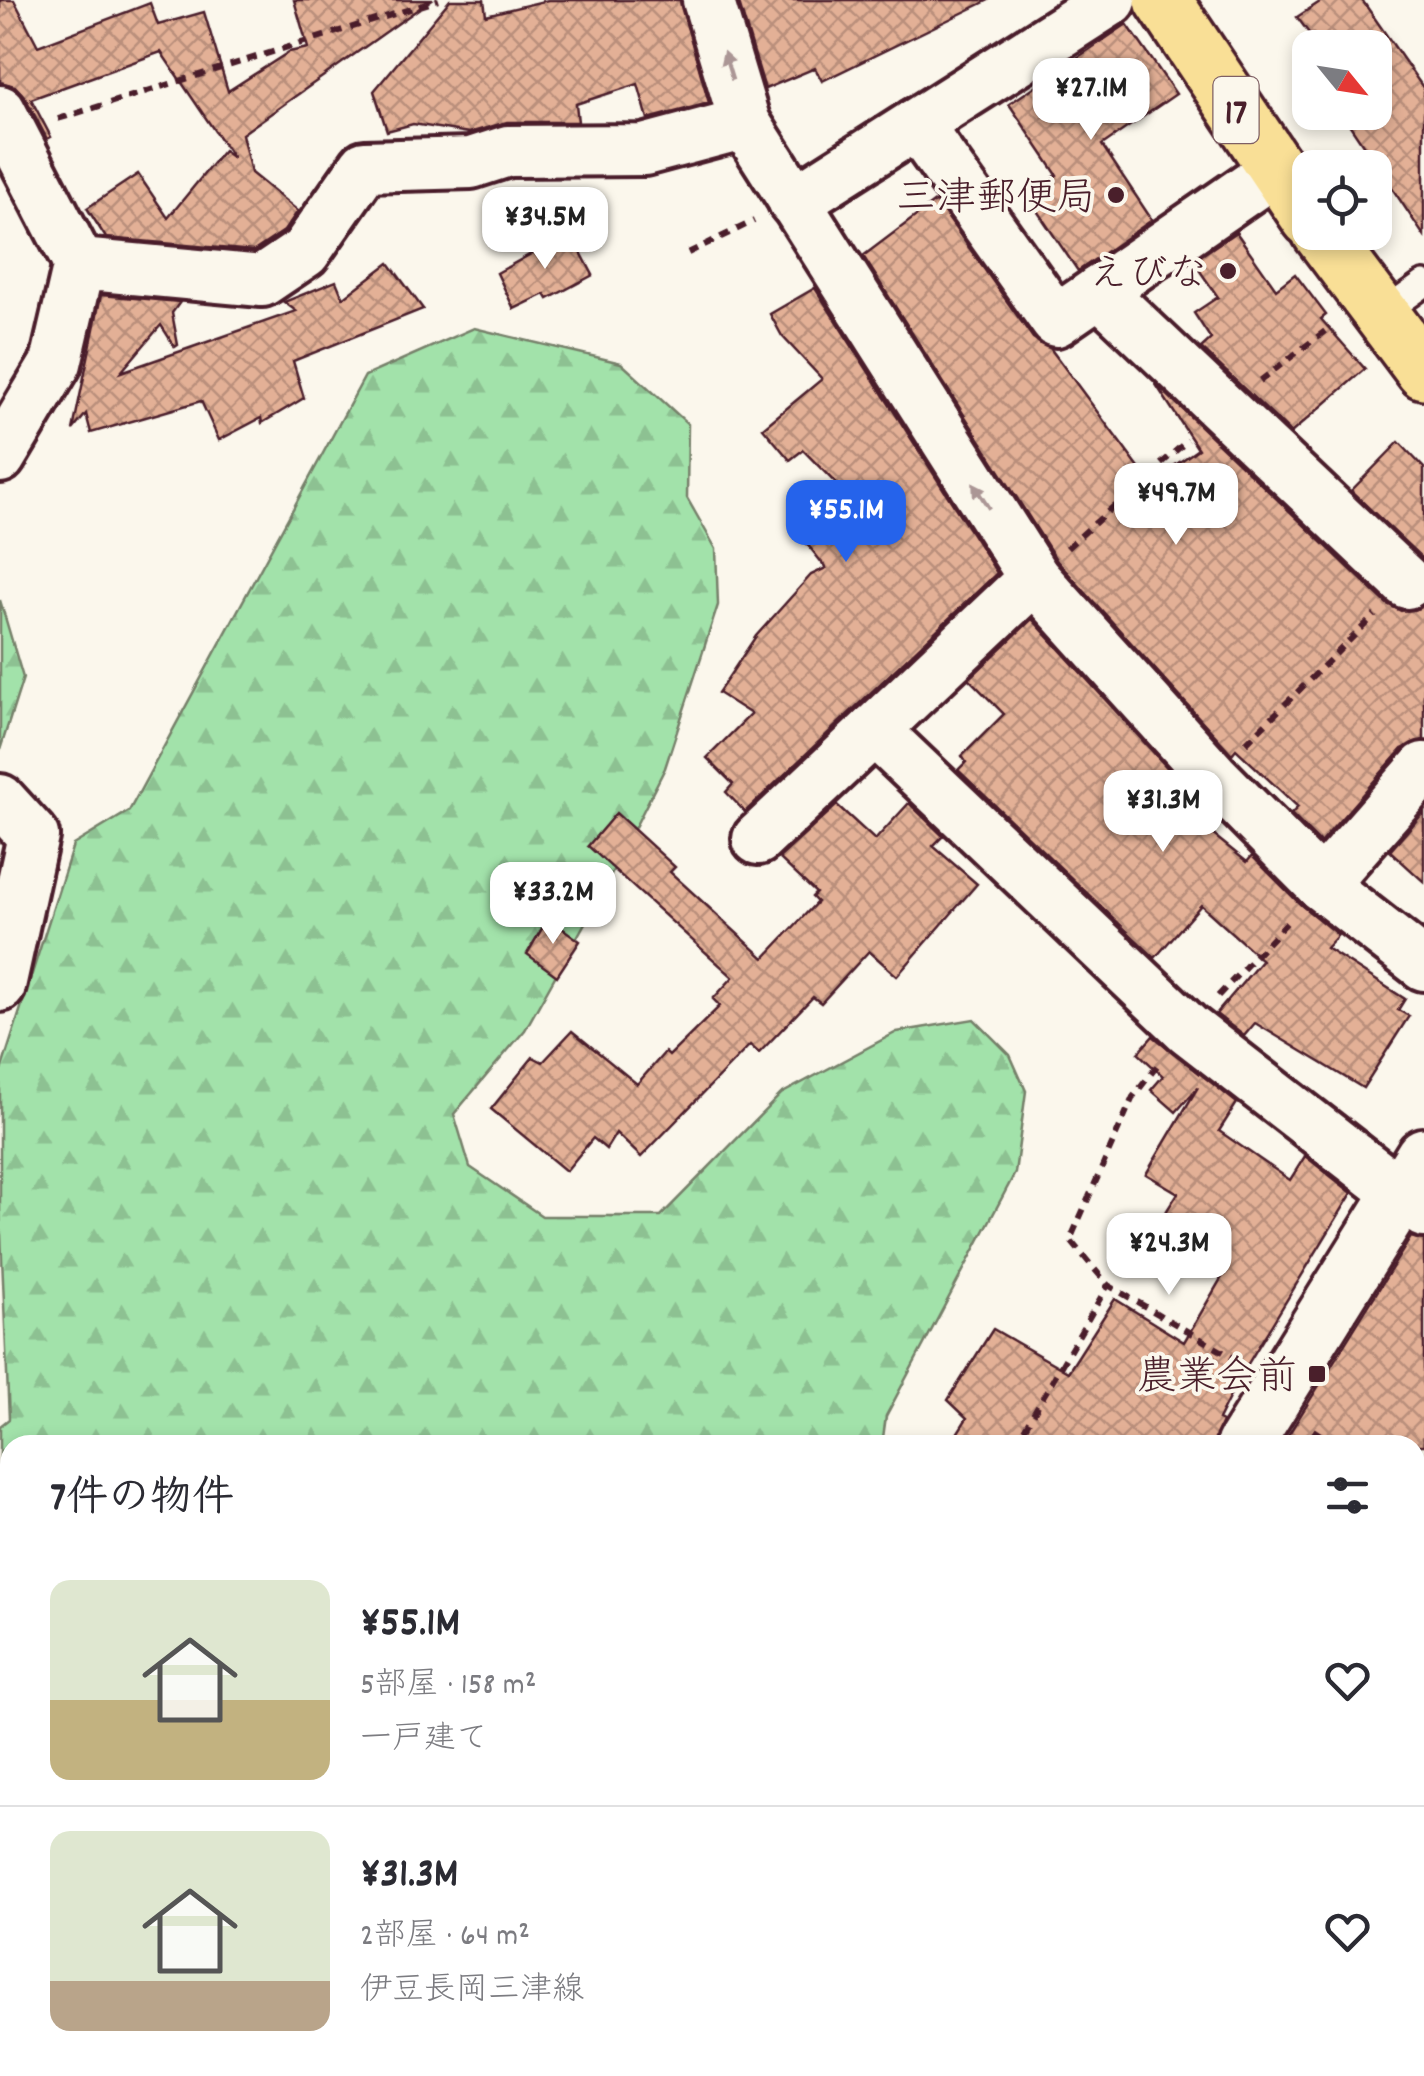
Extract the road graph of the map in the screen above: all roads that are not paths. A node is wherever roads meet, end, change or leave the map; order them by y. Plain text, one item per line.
1 (708, 0) edge
2 (1111, 0) edge
3 (1162, 0) edge
4 (6, 122) edge
5 (746, 122) junction
6 (916, 124) junction
7 (1276, 169) junction
8 (1292, 193) edge
9 (794, 202) junction
10 (1333, 250) edge
11 (79, 264) junction
12 (1424, 284) edge
13 (1100, 290) junction
14 (1379, 316) junction
15 (1424, 371) edge
16 (0, 457) edge
17 (1034, 578) junction
18 (1407, 583) road end
19 (874, 730) junction
20 (1424, 768) edge
21 (0, 800) edge
22 (758, 839) dead end
23 (1321, 885) junction
24 (1424, 965) edge
25 (0, 986) edge
26 (1416, 1188) edge
27 (1250, 1435) edge

5 -> 1 street
2 - 6 street
3 - 7 main road, 17
4 - 11 street
5 - 9 street
5 - 11 street
6 - 9 street
6 - 13 street
7 - 8 main road, 17
7 - 13 street
17 -> 9 street
10 - 14 main road
11 - 16 street
12 - 14 lane
13 - 18 street
14 - 15 main road
17 - 19 street
17 - 23 street
19 - 22 street
19 - 26 street
20 - 23 street
21 - 25 street
23 - 24 street
26 - 27 main road

